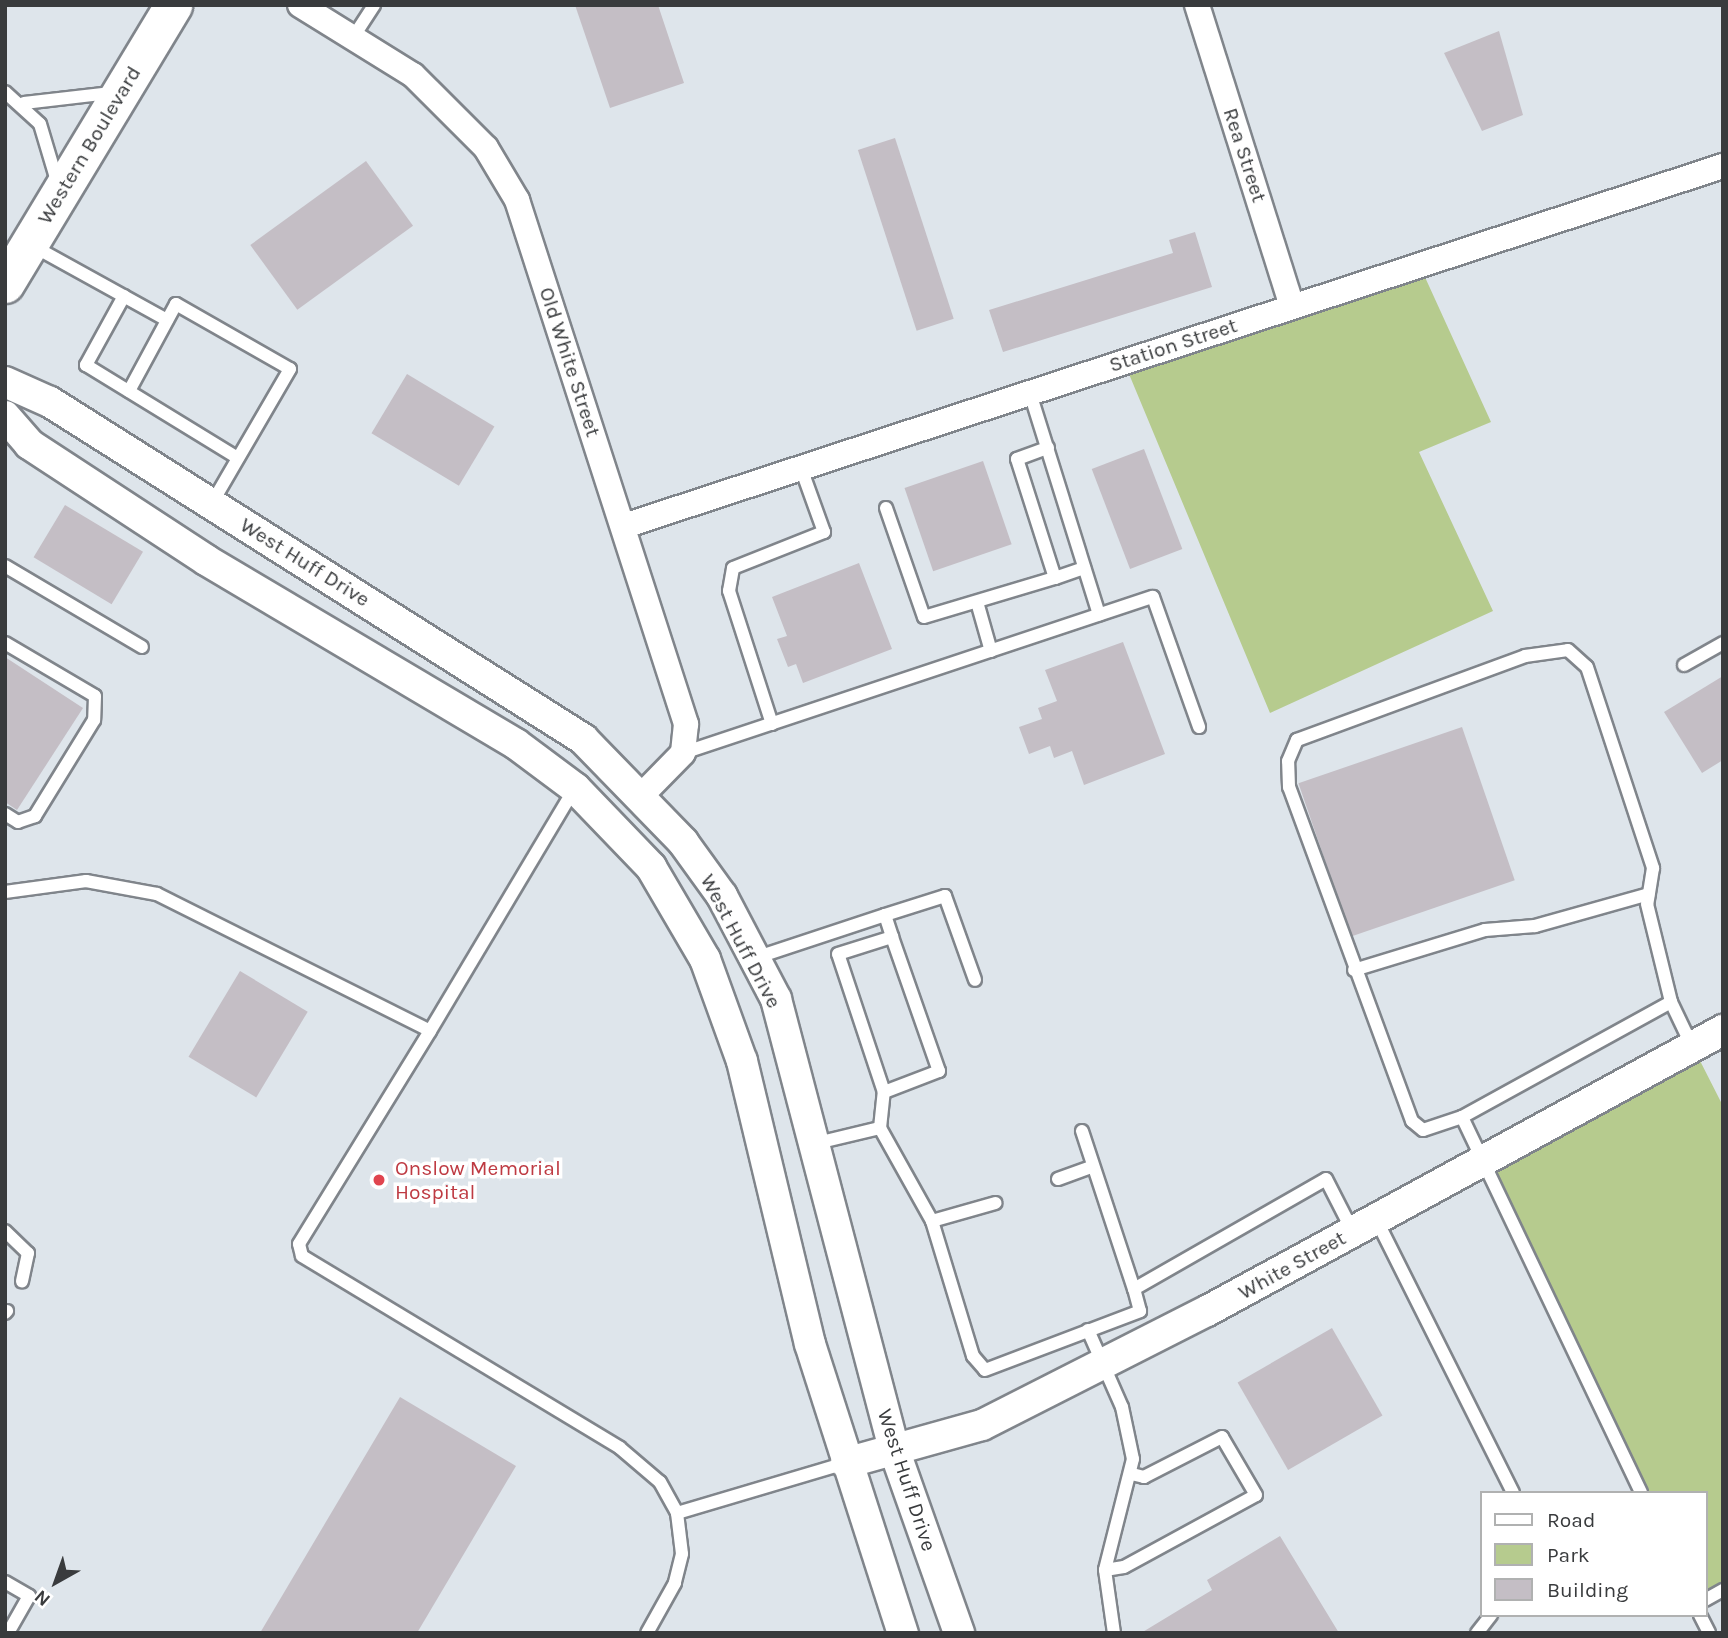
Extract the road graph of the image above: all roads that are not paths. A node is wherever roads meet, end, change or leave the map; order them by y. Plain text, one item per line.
1 (173, 5) edge
2 (300, 5) edge
3 (374, 5) edge
4 (1197, 5) edge
5 (354, 36) junction
6 (122, 90) junction
7 (5, 92) edge
8 (24, 103) junction
9 (1723, 166) edge
10 (60, 194) junction
11 (30, 244) junction
12 (5, 285) edge
13 (124, 296) junction
14 (1292, 306) junction
15 (167, 320) junction
16 (5, 382) edge
17 (129, 391) junction
18 (1030, 393) junction
19 (5, 416) edge
20 (1048, 448) junction
21 (238, 458) junction
22 (801, 468) junction
23 (212, 504) junction
24 (886, 508) dead end
25 (624, 526) junction
26 (5, 566) edge
27 (1084, 568) junction
28 (1055, 578) junction
29 (977, 602) junction
30 (1099, 615) junction
31 (5, 643) edge
32 (1723, 643) edge
33 (142, 648) dead end
34 (991, 651) junction
35 (1684, 665) dead end
36 (772, 724) junction
37 (1199, 727) dead end
38 (683, 753) junction
39 (575, 788) junction
40 (642, 794) junction
41 (5, 814) edge
42 (5, 892) edge
43 (1649, 894) junction
44 (885, 915) junction
45 (892, 937) junction
46 (755, 958) junction
47 (1354, 970) junction
48 (975, 980) dead end
49 (1671, 1002) junction
50 (1723, 1030) edge
51 (430, 1031) junction
52 (1693, 1047) junction
53 (884, 1092) junction
54 (1462, 1117) junction
55 (880, 1128) junction
56 (1082, 1131) dead end
57 (817, 1143) junction
58 (1483, 1161) junction
59 (1093, 1167) junction
60 (1058, 1179) dead end
61 (995, 1203) dead end
62 (932, 1221) junction
63 (1364, 1226) junction
64 (5, 1231) edge
65 (22, 1281) dead end
66 (1134, 1289) junction
67 (1088, 1330) junction
68 (1104, 1364) junction
69 (895, 1452) junction
70 (846, 1463) junction
71 (1132, 1475) junction
72 (1512, 1491) edge
73 (1641, 1491) edge
74 (677, 1513) junction
75 (1105, 1570) junction
76 (5, 1581) edge
77 (1723, 1590) edge
78 (1707, 1599) edge
79 (1489, 1617) edge
80 (1701, 1617) edge
81 (8, 1633) edge
82 (647, 1633) edge
83 (903, 1633) edge
84 (959, 1633) edge
85 (1114, 1633) edge
86 (1477, 1633) edge
87 (1709, 1633) edge

1 - 6 main road, Western Boulevard
2 - 5 street, Old White Street
3 - 5 lane
4 - 14 street, Rea Street
5 - 25 street, Old White Street
6 - 8 lane
6 - 10 main road, Western Boulevard
7 - 8 lane
8 - 10 lane
9 - 14 street, Station Street
10 - 11 main road, Western Boulevard
11 - 12 main road, Western Boulevard
11 - 13 lane
13 - 15 lane
13 - 17 lane
14 - 18 street, Station Street
15 - 17 lane
15 - 21 lane
16 - 23 street, West Huff Drive
17 - 21 lane
18 - 20 lane
18 - 22 street, Station Street
19 - 39 street, West Huff Drive
20 - 27 lane
20 - 28 lane
21 - 23 lane
22 - 25 street, Station Street
22 - 36 lane
23 - 40 street, West Huff Drive
24 - 29 lane
25 - 38 street, Old White Street
26 - 33 lane
27 - 28 lane
27 - 30 lane
28 - 29 lane
29 - 34 lane
30 - 34 lane
30 - 37 lane
31 - 41 lane
32 - 35 lane
34 - 36 lane
36 - 38 lane
38 - 40 street
39 - 51 lane
39 - 70 street, West Huff Drive
40 - 46 street, West Huff Drive
42 - 51 lane
43 - 47 lane
43 - 47 lane
43 - 49 lane
44 - 45 lane
44 - 46 lane
44 - 48 lane
45 - 53 lane
45 - 53 lane
46 - 57 street, West Huff Drive
47 - 54 lane
49 - 52 lane
49 - 54 lane
50 - 52 street, White Street
51 - 74 lane
52 - 58 street, White Street
53 - 55 lane
54 - 58 lane
55 - 57 lane
55 - 62 lane
56 - 59 lane
57 - 69 street, West Huff Drive
58 - 63 street, White Street
58 - 73 lane
59 - 60 lane
59 - 66 lane
61 - 62 lane
62 - 67 lane
63 - 66 lane
63 - 68 street, White Street
63 - 72 lane
64 - 65 lane
66 - 67 lane
67 - 68 lane
68 - 69 street, White Street
68 - 71 lane
69 - 70 street, White Street
69 - 84 street, West Huff Drive
70 - 74 lane
70 - 83 street, West Huff Drive
71 - 75 lane
71 - 75 lane
74 - 82 lane
75 - 85 lane
76 - 81 lane
77 - 78 lane
79 - 86 lane
80 - 87 lane

